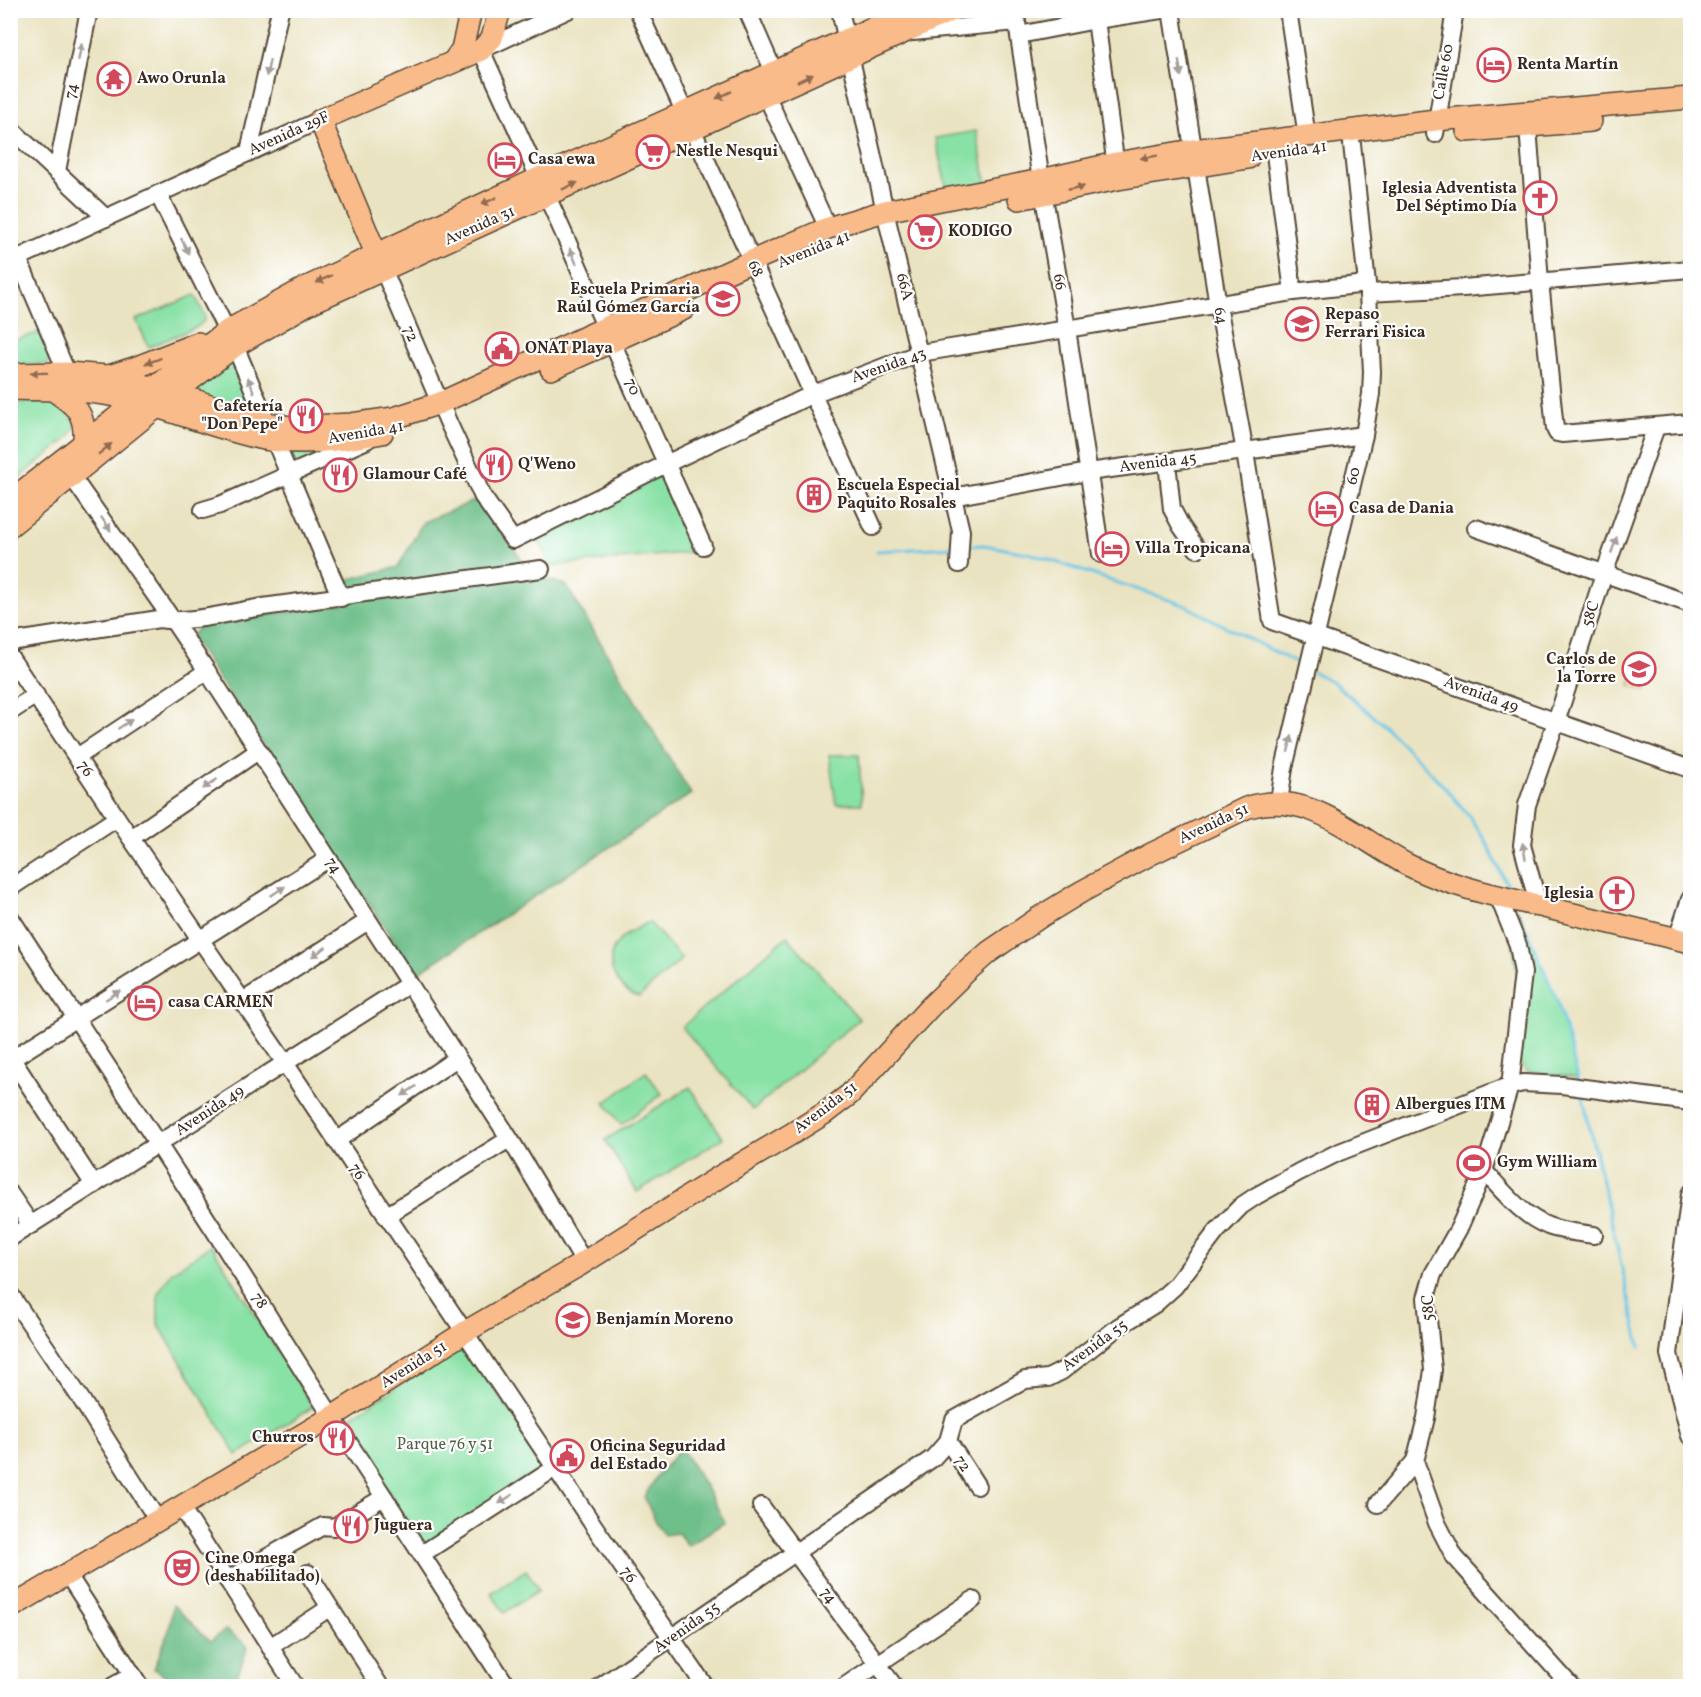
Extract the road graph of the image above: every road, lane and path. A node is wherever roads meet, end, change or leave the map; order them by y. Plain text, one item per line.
1 (89, 10) edge
2 (280, 10) edge
3 (500, 10) edge
4 (568, 10) edge
5 (639, 10) edge
6 (747, 10) edge
7 (840, 10) edge
8 (912, 10) edge
9 (953, 10) edge
10 (1161, 10) edge
11 (1171, 10) edge
12 (1288, 10) edge
13 (1455, 10) edge
14 (470, 11) edge
15 (1096, 20) junction
16 (1017, 23) edge
17 (906, 32) junction
18 (467, 34) junction
19 (849, 48) junction
20 (481, 50) junction
21 (453, 63) junction
22 (774, 72) junction
23 (767, 97) junction
24 (1690, 98) edge
25 (1690, 111) edge
26 (320, 120) junction
27 (688, 122) junction
28 (1436, 127) junction
29 (1528, 127) junction
30 (10, 128) edge
31 (1306, 137) junction
32 (1352, 144) junction
33 (249, 152) junction
34 (1275, 154) junction
35 (1195, 158) junction
36 (57, 171) junction
37 (1117, 171) junction
38 (543, 187) junction
39 (1042, 187) junction
40 (158, 194) junction
41 (106, 218) junction
42 (887, 218) junction
43 (828, 228) junction
44 (14, 257) edge
45 (380, 262) junction
46 (754, 267) junction
47 (1690, 269) edge
48 (1540, 281) junction
49 (1368, 288) junction
50 (1293, 292) junction
51 (1218, 305) junction
52 (1067, 329) junction
53 (609, 336) junction
54 (231, 338) junction
55 (920, 353) junction
56 (67, 373) junction
57 (10, 374) edge
58 (108, 376) junction
59 (10, 389) edge
60 (53, 390) junction
61 (813, 394) junction
62 (162, 396) junction
63 (136, 401) junction
64 (442, 409) junction
65 (1690, 423) edge
66 (1656, 427) junction
67 (271, 432) junction
68 (381, 434) junction
69 (1364, 435) junction
70 (84, 443) junction
71 (1245, 452) junction
72 (1167, 462) junction
73 (666, 464) junction
74 (1088, 472) junction
75 (290, 475) junction
76 (72, 477) junction
77 (952, 497) junction
78 (10, 501) edge
79 (203, 510) dead end
80 (10, 526) edge
81 (873, 527) dead end
82 (1476, 528) dead end
83 (513, 540) joint
84 (703, 546) dead end
85 (1197, 549) dead end
86 (1101, 554) dead end
87 (959, 564) dead end
88 (541, 568) dead end
89 (1604, 574) junction
90 (340, 598) junction
91 (1690, 604) edge
92 (1272, 621) joint
93 (174, 622) junction
94 (1317, 636) junction
95 (10, 642) edge
96 (10, 655) edge
97 (207, 671) junction
98 (36, 695) junction
99 (10, 712) edge
100 (1556, 722) junction
101 (258, 751) junction
102 (77, 757) junction
103 (1690, 769) edge
104 (1278, 802) junction
105 (117, 818) junction
106 (131, 838) junction
107 (328, 858) junction
108 (10, 888) edge
109 (1498, 896) junction
110 (1690, 899) edge
111 (1535, 905) junction
112 (10, 917) edge
113 (368, 921) junction
114 (1684, 940) edge
115 (200, 941) junction
116 (409, 984) junction
117 (243, 1001) junction
118 (77, 1018) junction
119 (457, 1058) junction
120 (11, 1060) edge
121 (285, 1063) junction
122 (1510, 1086) junction
123 (1690, 1102) edge
124 (509, 1139) junction
125 (336, 1141) junction
126 (158, 1144) junction
127 (1484, 1171) junction
128 (94, 1185) junction
129 (10, 1194) edge
130 (1690, 1194) edge
131 (386, 1216) junction
132 (31, 1225) junction
133 (1594, 1235) dead end
134 (10, 1238) edge
135 (1686, 1256) edge
136 (584, 1262) junction
137 (10, 1294) edge
138 (465, 1332) junction
139 (332, 1417) junction
140 (1690, 1436) edge
141 (948, 1441) junction
142 (1415, 1461) junction
143 (555, 1468) junction
144 (977, 1486) dead end
145 (384, 1497) junction
146 (1378, 1504) dead end
147 (761, 1506) dead end
148 (181, 1507) junction
149 (158, 1521) junction
150 (795, 1552) junction
151 (422, 1554) junction
152 (308, 1573) dead end
153 (68, 1575) junction
154 (227, 1580) junction
155 (973, 1600) dead end
156 (10, 1608) edge
157 (329, 1608) junction
158 (672, 1639) junction
159 (270, 1647) junction
160 (878, 1663) junction
161 (136, 1681) edge
162 (113, 1686) edge
163 (295, 1686) edge
164 (380, 1686) edge
165 (507, 1686) edge
166 (601, 1686) edge
167 (705, 1686) edge
168 (845, 1686) edge
169 (894, 1686) edge
170 (1572, 1686) edge

36 -> 1 street, 74
2 -> 33 street
3 - 20 main road
4 - 20 street, Avenida 29F
5 - 27 street, 68
6 - 22 street
7 - 19 street, 66A
8 - 19 main road, Avenida 31
9 - 17 main road, Avenida 31
10 - 15 street
11 -> 35 street, 64
12 - 31 street
13 - 28 street, Calle 60
14 - 18 main road
15 - 16 street
15 - 37 street
16 - 17 street
16 - 39 street, 66
17 - 19 main road, Avenida 31
18 - 20 main road
18 - 21 main road
19 - 22 main road, Avenida 31
23 -> 19 main road, Avenida 31
19 - 42 street, 66A
20 - 21 main road, Avenida 29F
20 - 38 street, 70
21 - 26 main road, Avenida 29F
22 -> 27 main road, Avenida 31
23 - 27 main road, Avenida 31
23 - 43 street
24 - 28 main road, Avenida 41
25 - 29 main road, Avenida 41
26 - 33 street, Avenida 29F
26 - 45 main road, 72
27 - 38 main road, Avenida 31
27 - 46 street, 68
28 - 29 main road, Avenida 41
28 - 31 main road, Avenida 41
28 - 32 main road, Avenida 41
29 - 48 street
30 - 36 street
31 - 35 main road, Avenida 41
32 - 34 main road, Avenida 41
32 - 49 street, 60
33 - 40 street, Avenida 29F
34 - 35 main road, Avenida 41
34 - 50 street
35 - 37 main road, Avenida 41
35 - 51 street, 64
36 - 41 street
37 - 39 main road, Avenida 41
38 - 45 main road, Avenida 31
53 -> 38 street, 70
39 - 42 main road, Avenida 41
39 - 52 street, 66
40 - 41 street, Avenida 29F
40 -> 54 street
41 - 44 street, Avenida 29F
42 - 43 main road, Avenida 41
42 - 46 main road, Avenida 41
42 - 55 street, 66A
43 - 46 main road, Avenida 41
44 - 56 street
45 - 54 main road, Avenida 31
45 - 64 street, 72
46 - 53 main road, Avenida 41
46 - 61 street, 68
47 - 48 street, Avenida 43
48 - 49 street, Avenida 43
48 - 66 street
49 - 50 street, Avenida 43
49 - 69 street, 60
50 - 51 street, Avenida 43
51 - 52 street, Avenida 43
51 - 71 street, 64
52 - 55 street, Avenida 43
52 - 74 street, 66
53 - 64 main road, Avenida 41
53 - 73 street, 70
54 -> 58 main road
54 - 62 main road, Avenida 31
67 -> 54 street
55 - 61 street, Avenida 43
55 - 77 street, 66A
56 -> 57 main road
56 - 58 main road
58 - 62 main road
59 - 60 main road
60 - 63 main road
60 - 70 main road
61 - 73 street, Avenida 43
61 - 81 street, 68
62 - 63 main road
62 - 67 main road, Avenida 41
76 -> 62 main road
63 - 70 main road
64 - 67 main road, Avenida 41
64 - 68 main road, Avenida 41
64 - 83 street, 72
65 - 66 street
89 -> 66 street, 58C
67 - 68 main road, Avenida 41
67 - 75 street
68 - 75 street
69 - 71 street, Avenida 45
69 - 94 street, 60
70 - 78 main road
71 - 72 street, Avenida 45
71 - 92 street, 64
72 - 74 street, Avenida 45
72 - 85 street
73 - 83 street, Avenida 43
73 - 84 street, 70
74 - 77 street, Avenida 45
74 - 86 street, 66
75 - 79 street
75 - 90 street
76 - 80 main road
76 -> 93 street, 74
77 - 87 street, 66A
82 - 89 street
88 - 90 street
89 - 91 street
89 - 100 street, 58C
90 - 93 street
92 - 94 street, Avenida 49
93 - 95 street
93 - 96 street
93 - 97 street, 74
94 - 100 street, Avenida 49
104 -> 94 street, 60
96 - 98 street, 76
97 - 101 street, 74
102 -> 97 street
98 - 99 street
98 - 102 street, 76
100 - 103 street, Avenida 49
111 -> 100 street, 58C
101 -> 106 street
101 - 107 street, 74
102 - 105 street, 76
104 - 109 main road, Avenida 51
104 - 136 main road, Avenida 51
105 - 106 street, 76
105 - 108 street
106 - 115 street, 76
107 - 113 street, 74
115 -> 107 street
109 - 111 main road, Avenida 51
109 - 122 street, 58C
110 - 114 street
111 - 114 main road, Avenida 51
112 - 118 street, 78
113 - 116 street, 74
113 -> 117 street
115 - 117 street, 76
118 -> 115 street
116 - 119 street, 74
116 - 121 street, Avenida 49
117 - 121 street, 76
118 - 120 street
118 - 126 street, 78
119 - 124 street, 74
119 -> 125 street
120 - 128 street
121 - 125 street, 76
121 - 126 street, Avenida 49
122 - 123 street, Avenida 55
122 - 127 street, 58C
122 - 141 street, Avenida 55
124 - 131 street
124 - 136 street, 74
125 - 131 street, 76
126 - 128 street, Avenida 49
126 - 139 street, 78
127 - 133 street
127 - 142 street, 58C
128 - 132 street, Avenida 49
129 - 132 street
130 - 135 street
131 - 138 street, 76
132 - 134 street, Avenida 49
135 - 140 street
136 - 138 main road, Avenida 51
137 - 149 street
138 - 139 main road, Avenida 51
138 - 143 street, 76
139 - 145 street, 78
139 - 148 main road, Avenida 51
141 - 144 street, 72
141 - 150 street, Avenida 55
142 - 146 street
142 - 170 street
143 -> 151 street
143 - 158 street, 76
145 - 151 street, 78
145 - 154 street
147 - 150 street, 74
148 - 149 main road, Avenida 51
148 - 154 street
149 - 153 main road, Avenida 51
150 - 158 street, Avenida 55
150 - 160 street, 74
151 - 165 street, 78
152 - 157 street
153 - 156 main road, Avenida 51
153 - 161 street
154 - 159 street
155 - 160 street
157 - 159 street
157 - 164 street
158 - 166 street, Avenida 55
158 - 167 street, 76
159 - 163 street
160 - 168 street
160 - 169 street, 74
161 - 162 street

